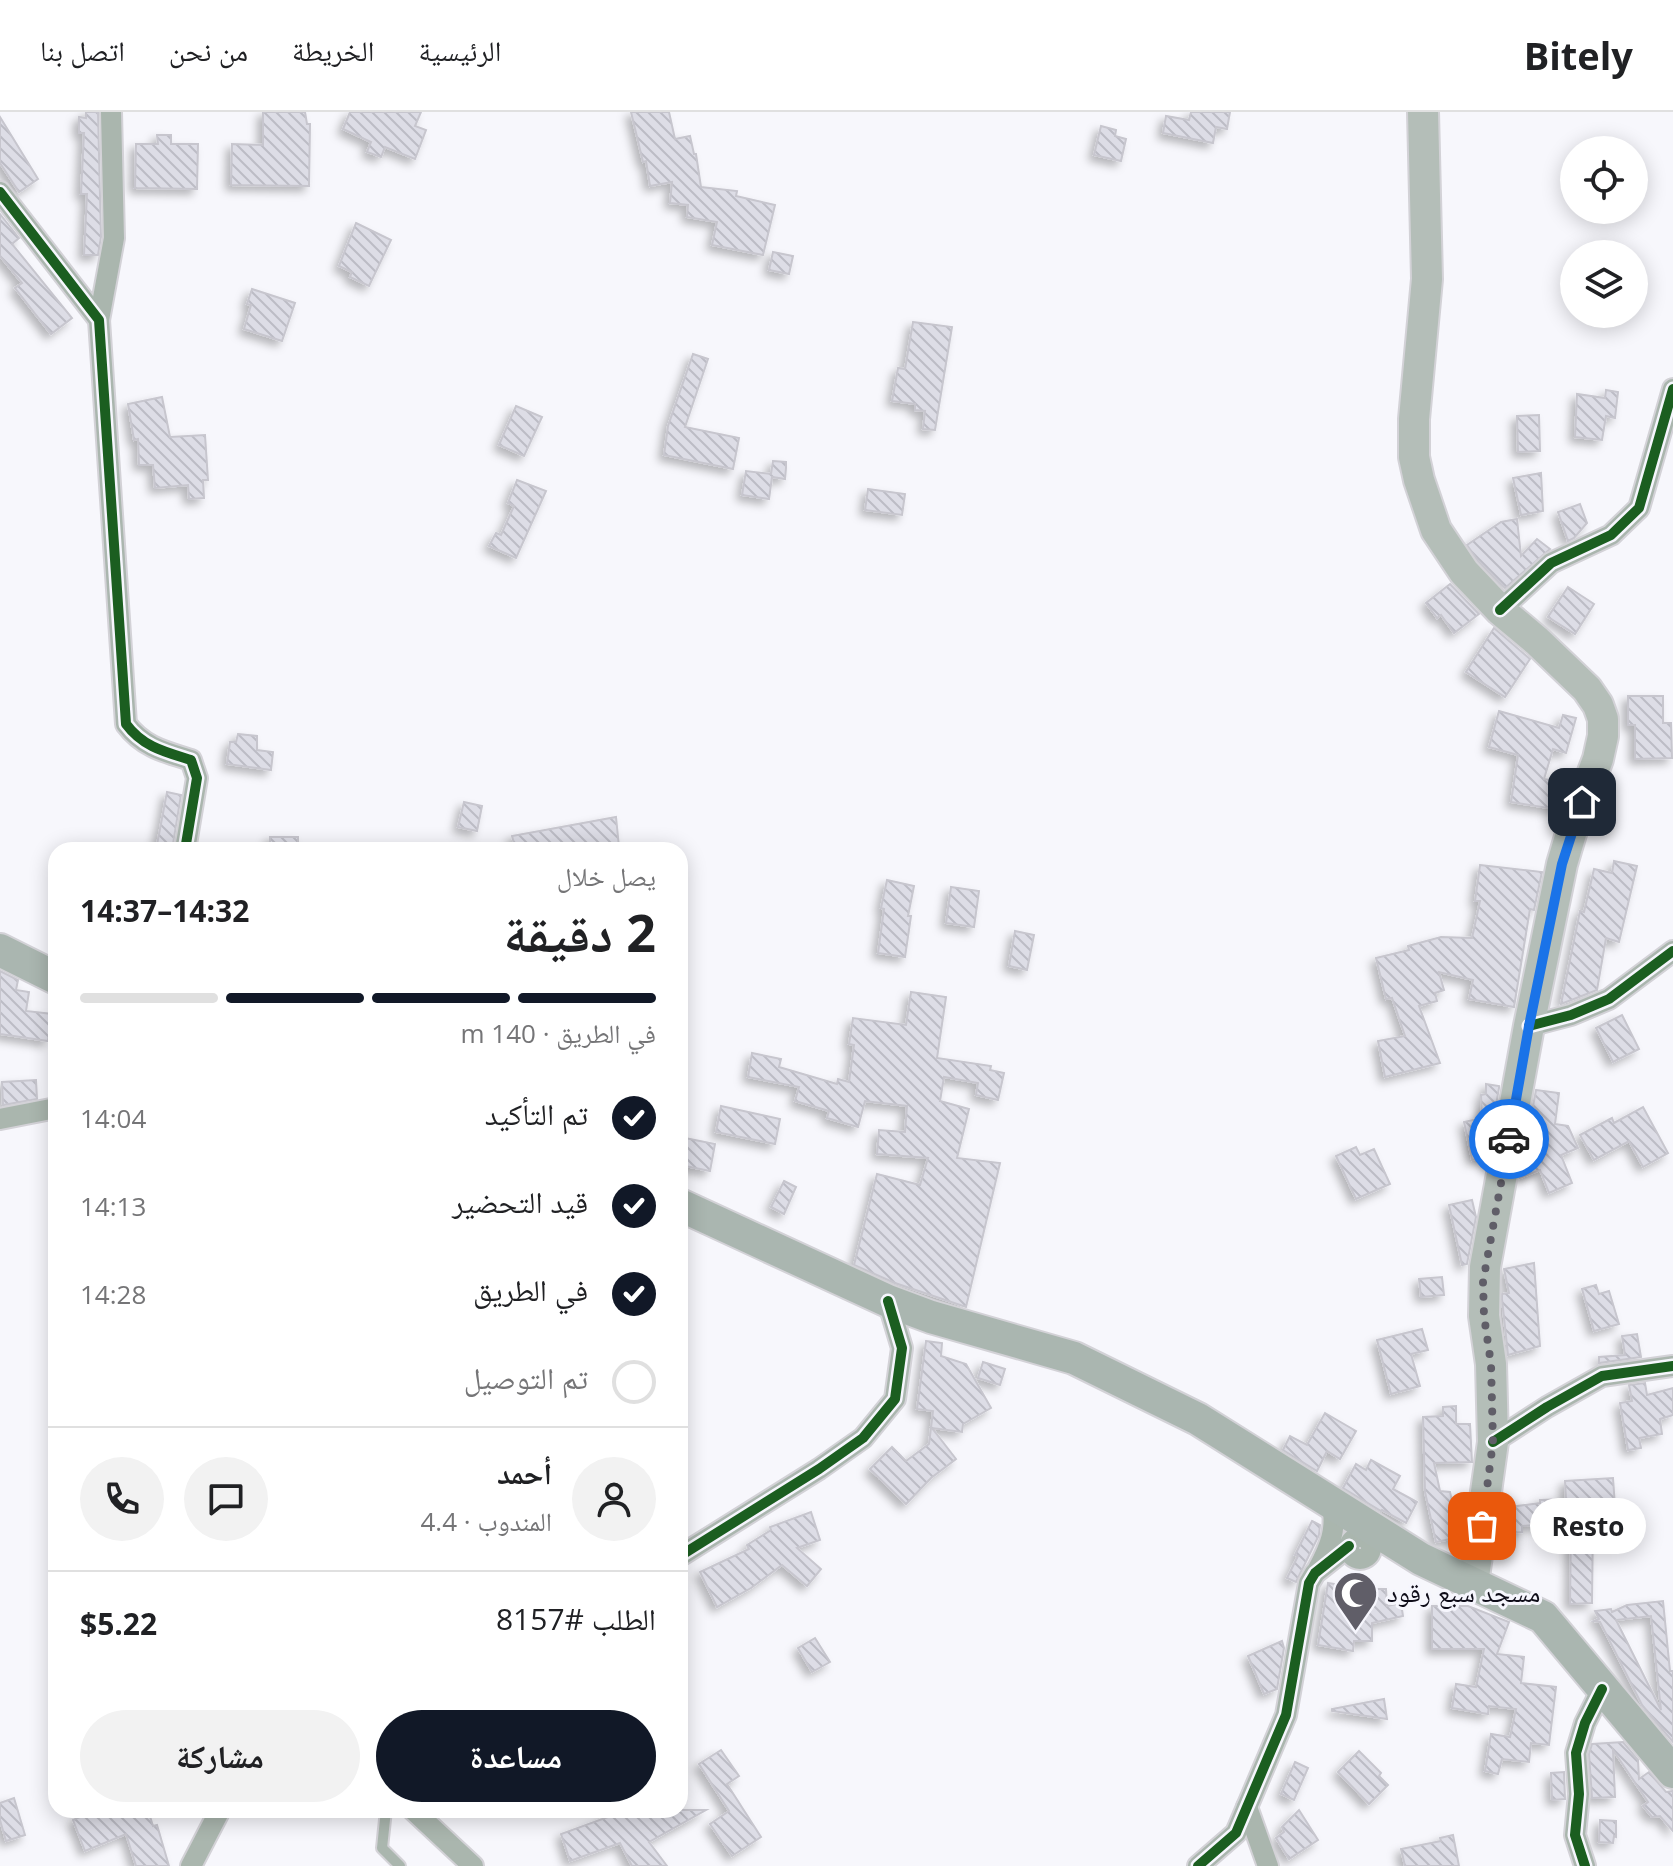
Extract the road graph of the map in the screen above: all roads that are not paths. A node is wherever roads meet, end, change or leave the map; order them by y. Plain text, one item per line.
1 (111, 112) edge
2 (1423, 112) edge
3 (0, 192) edge
4 (99, 320) junction
5 (1673, 389) edge
6 (1500, 610) junction
7 (186, 842) edge
8 (0, 950) edge
9 (1673, 951) edge
10 (48, 974) edge
11 (1529, 1026) junction
12 (48, 1110) edge
13 (0, 1119) edge
14 (688, 1209) edge
15 (888, 1301) junction
16 (931, 1317) junction
17 (902, 1348) junction
18 (1673, 1366) edge
19 (1493, 1442) junction
20 (1332, 1505) junction
21 (1357, 1549) junction
22 (688, 1551) edge
23 (1421, 1559) junction
24 (1320, 1570) junction
25 (1473, 1584) junction
26 (1602, 1689) junction
27 (1670, 1766) edge
28 (1247, 1807) junction
29 (216, 1818) edge
30 (385, 1818) edge
31 (422, 1818) edge
32 (191, 1866) edge
33 (400, 1866) edge
34 (473, 1866) edge
35 (1198, 1866) edge
36 (1268, 1866) edge
37 (1582, 1866) edge

1 - 4 street
2 - 6 main road
3 - 4 street
4 - 7 street
5 - 6 street
6 - 11 main road
8 - 10 main road
9 - 11 street
11 - 19 main road
12 - 13 street
14 - 15 main road
15 - 16 main road
15 - 17 street
16 - 17 street
16 - 20 main road
17 - 22 street
18 - 19 street
19 - 25 main road
20 - 21 street
20 - 23 main road
20 - 24 street
21 - 23 street
21 - 24 street
23 - 25 main road
24 - 28 street
25 - 26 main road
26 - 27 main road
26 - 37 street
28 - 35 street
28 - 36 street
29 - 32 street
30 - 33 lane
31 - 34 street

